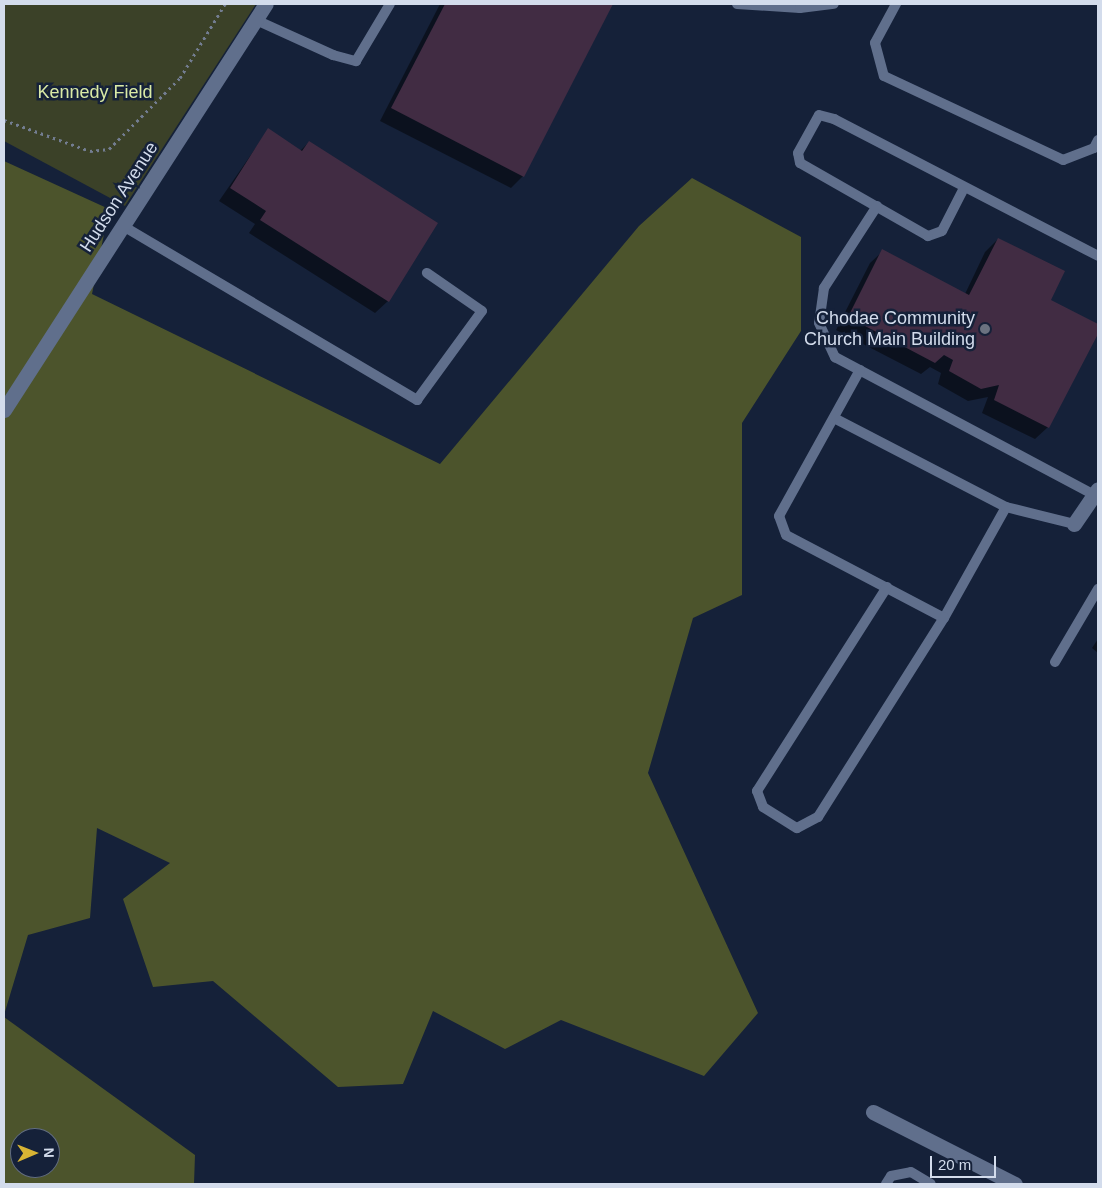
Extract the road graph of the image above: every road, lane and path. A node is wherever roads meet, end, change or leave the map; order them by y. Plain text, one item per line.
1 (224, 4) edge
2 (266, 4) edge
3 (390, 4) edge
4 (736, 4) edge
5 (834, 4) edge
6 (896, 4) edge
7 (256, 20) junction
8 (4, 120) edge
9 (1098, 140) edge
10 (964, 188) junction
11 (876, 206) junction
12 (123, 226) junction
13 (1098, 256) edge
14 (427, 273) dead end
15 (860, 370) junction
16 (4, 410) edge
17 (834, 418) junction
18 (1096, 492) edge
19 (1006, 507) junction
20 (1074, 524) joint
21 (886, 587) junction
22 (1098, 589) edge
23 (944, 618) junction
24 (1055, 662) dead end
25 (872, 1112) dead end
26 (886, 1184) edge
27 (931, 1184) edge
28 (1014, 1184) edge

1 - 8 path
2 - 7 street, Hudson Avenue
3 - 7 lane
4 - 5 lane
6 - 9 lane
7 - 12 street, Hudson Avenue
10 - 11 lane
10 - 11 lane
10 - 13 lane
11 - 15 lane
12 - 14 lane
12 - 16 street, Hudson Avenue
15 - 17 lane
15 - 18 lane
17 - 19 lane
17 - 21 lane
18 - 20 street
19 - 20 lane
19 - 23 lane
21 - 23 lane
21 - 23 lane
22 - 24 lane
25 - 28 street
26 - 27 lane

